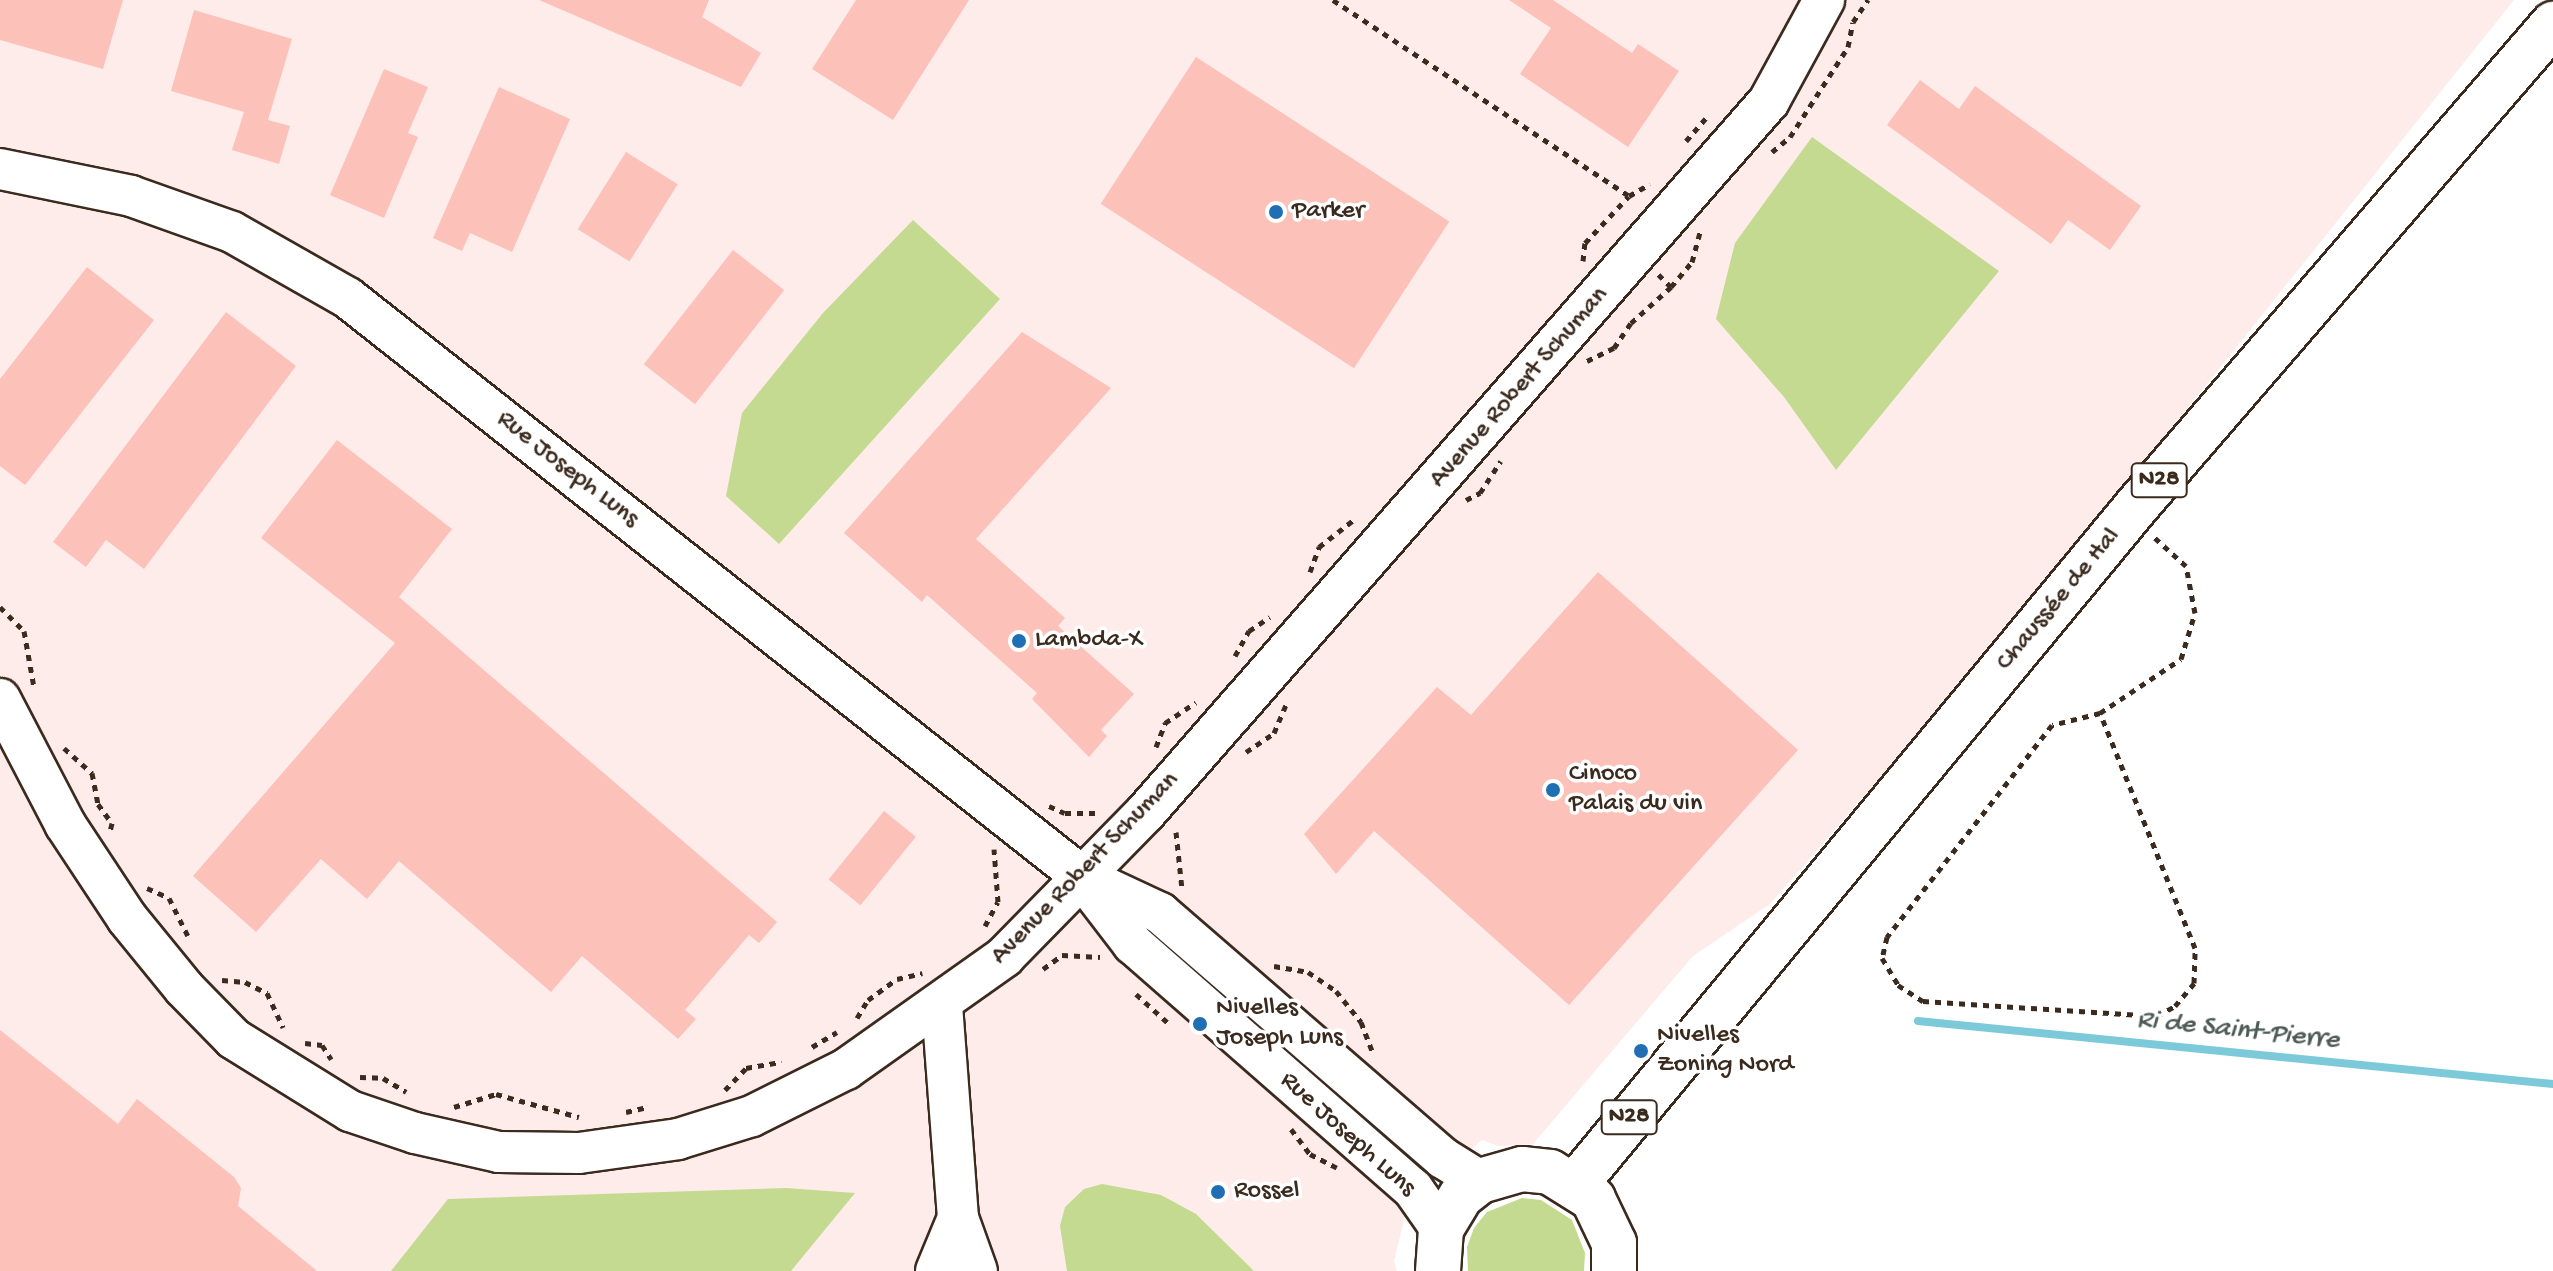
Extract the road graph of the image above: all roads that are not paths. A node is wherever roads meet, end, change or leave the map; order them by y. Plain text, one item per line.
1 (1824, 0) edge
2 (2553, 24) edge
3 (0, 169) edge
4 (18, 700) edge
5 (1080, 875) junction
6 (934, 988) junction
7 (1480, 1181) junction
8 (1576, 1184) junction
9 (958, 1218) junction
10 (1439, 1250) edge
11 (936, 1271) edge
12 (977, 1271) edge
13 (1614, 1271) edge

1 - 5 street, Avenue Robert Schuman
2 - 8 main road, Chaussée de Hal / N28
3 - 5 street, Rue Joseph Luns
4 - 6 street, Avenue Robert Schuman
5 - 6 street, Avenue Robert Schuman
5 - 7 street, Rue Joseph Luns
5 - 10 street, Rue Joseph Luns
6 - 9 street
7 - 8 main road
7 - 10 main road
8 - 13 main road
9 - 11 street
9 - 12 street

